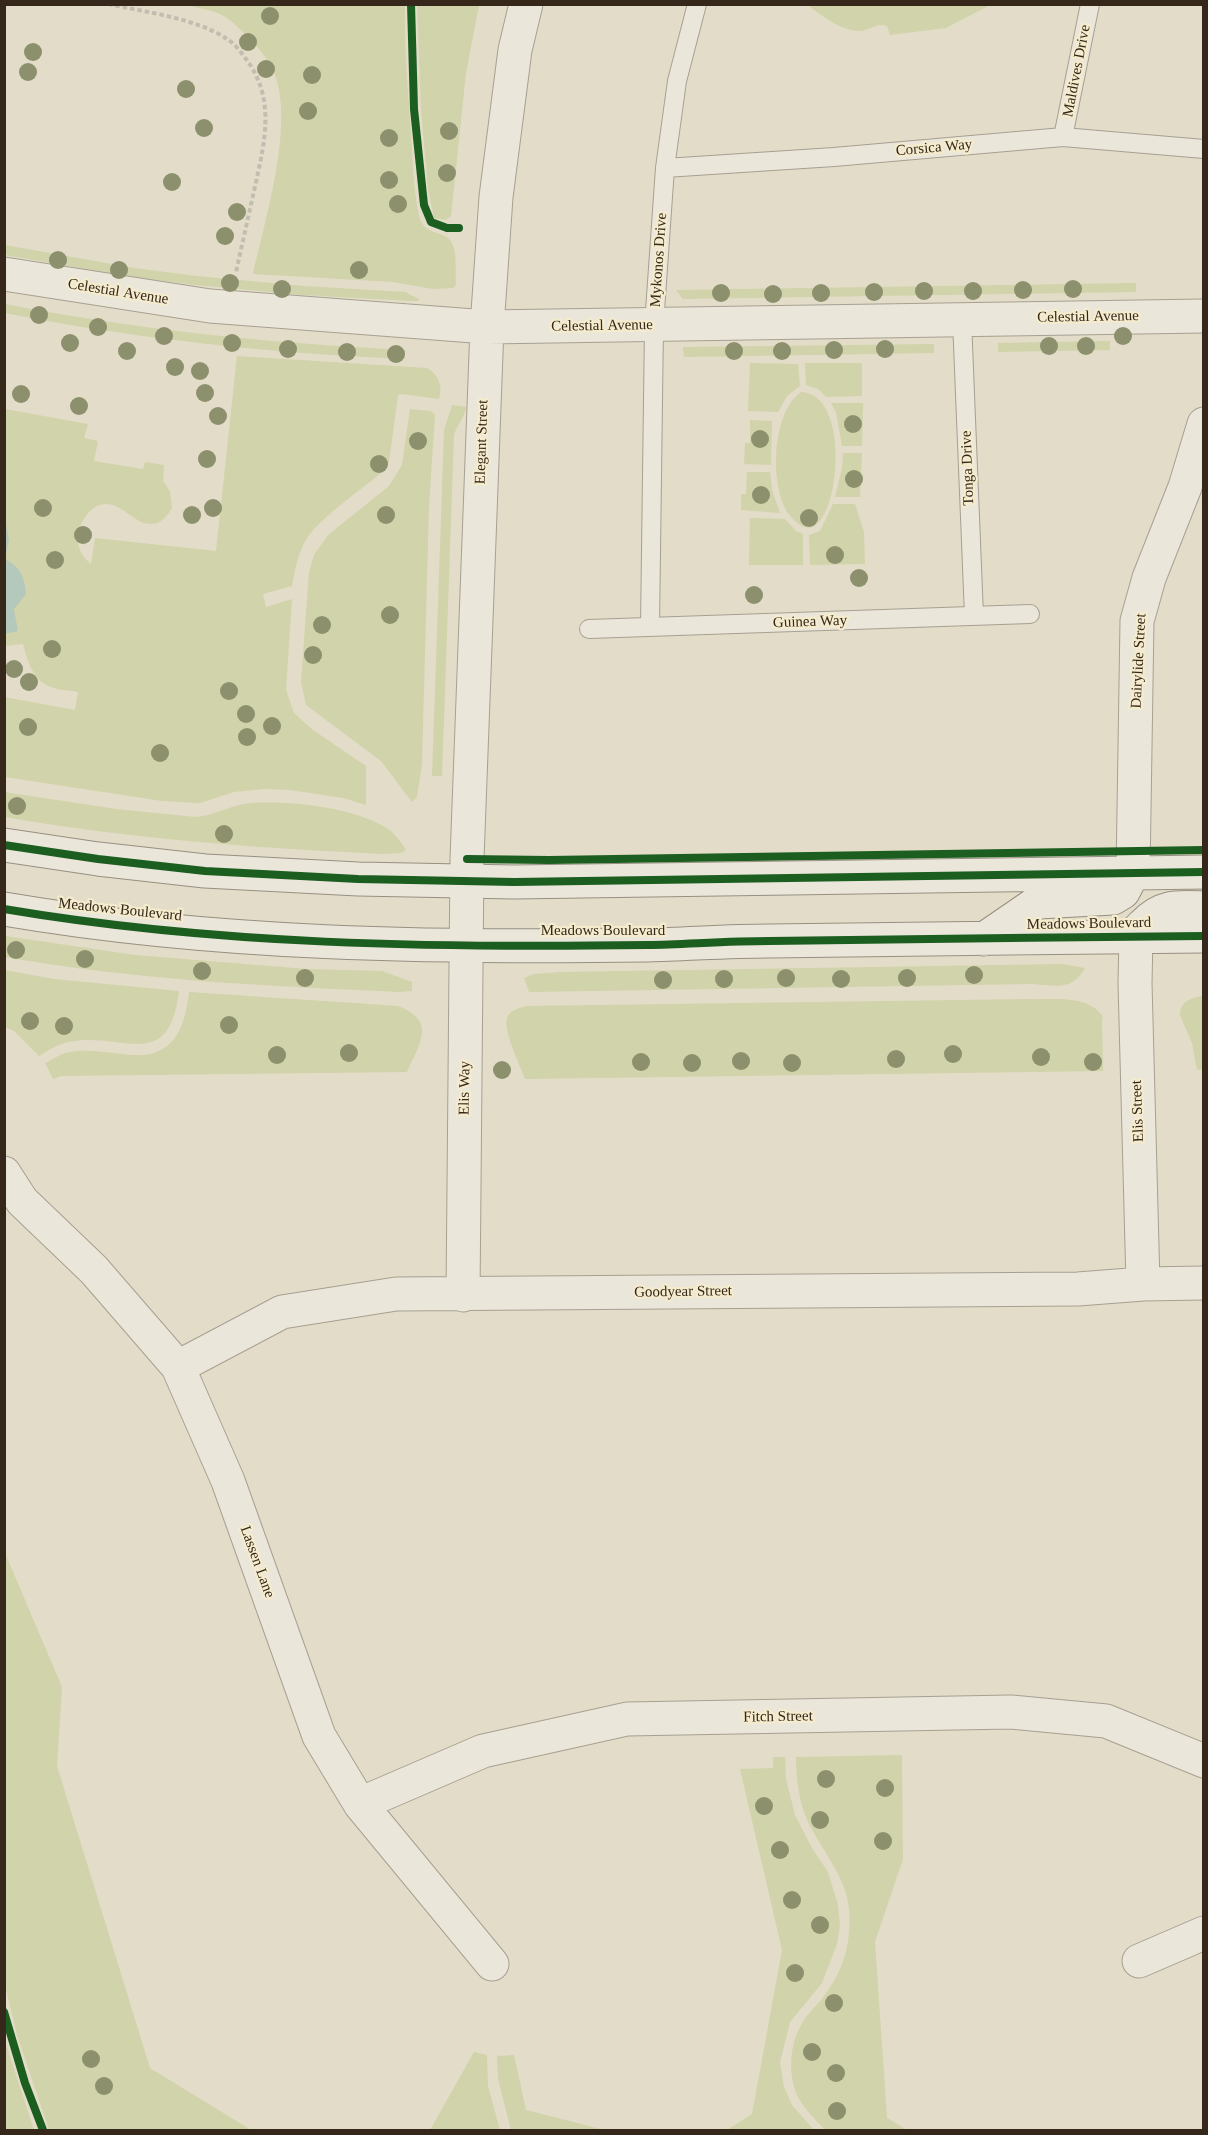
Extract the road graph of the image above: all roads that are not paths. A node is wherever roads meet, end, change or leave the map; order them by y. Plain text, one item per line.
1 (526, 4) edge
2 (697, 4) edge
3 (1090, 4) edge
4 (1063, 138) junction
5 (1203, 148) edge
6 (665, 168) junction
7 (4, 274) edge
8 (1203, 315) edge
9 (962, 320) junction
10 (654, 325) junction
11 (487, 327) junction
12 (1203, 424) edge
13 (1030, 614) dead end
14 (974, 616) junction
15 (650, 627) junction
16 (589, 629) dead end
17 (4, 845) edge
18 (1203, 872) edge
19 (1133, 873) junction
20 (467, 882) junction
21 (1203, 908) edge
22 (4, 909) edge
23 (1203, 936) edge
24 (1136, 937) junction
25 (984, 939) junction
26 (466, 945) junction
27 (4, 1173) edge
28 (1203, 1283) edge
29 (1143, 1284) junction
30 (463, 1295) junction
31 (178, 1367) junction
32 (1203, 1761) edge
33 (360, 1804) junction
34 (1203, 1934) edge
35 (1139, 1961) dead end
36 (492, 1964) dead end

1 - 11 street, Elegant Street
2 - 6 lane, Mykonos Drive
3 - 4 lane, Maldives Drive
4 - 5 lane, Corsica Way
4 - 6 lane, Corsica Way
6 - 10 lane, Mykonos Drive
7 - 11 street, Celestial Avenue
8 - 9 street, Celestial Avenue
9 - 10 street, Celestial Avenue
9 - 14 lane, Tonga Drive
10 - 11 street, Celestial Avenue
10 - 15 lane, Mykonos Drive
11 - 20 street, Elegant Street
12 - 19 street, Dairylide Street
13 - 14 lane, Guinea Way
14 - 15 lane, Guinea Way
15 - 16 lane, Guinea Way
17 - 20 street
18 - 19 street
19 - 20 street
19 - 25 street
20 - 26 street, Elis Way
21 - 24 street
22 - 26 street, Meadows Boulevard
23 - 24 street, Meadows Boulevard
24 - 25 street, Meadows Boulevard
24 - 29 street, Elis Street
25 - 26 street, Meadows Boulevard
26 - 30 street, Elis Way
27 - 31 street, Lassen Lane
28 - 29 street, Goodyear Street
29 - 30 street, Goodyear Street
30 - 31 street, Goodyear Street
31 - 33 street, Lassen Lane
32 - 33 street, Fitch Street
33 - 36 street, Lassen Lane
34 - 35 street

